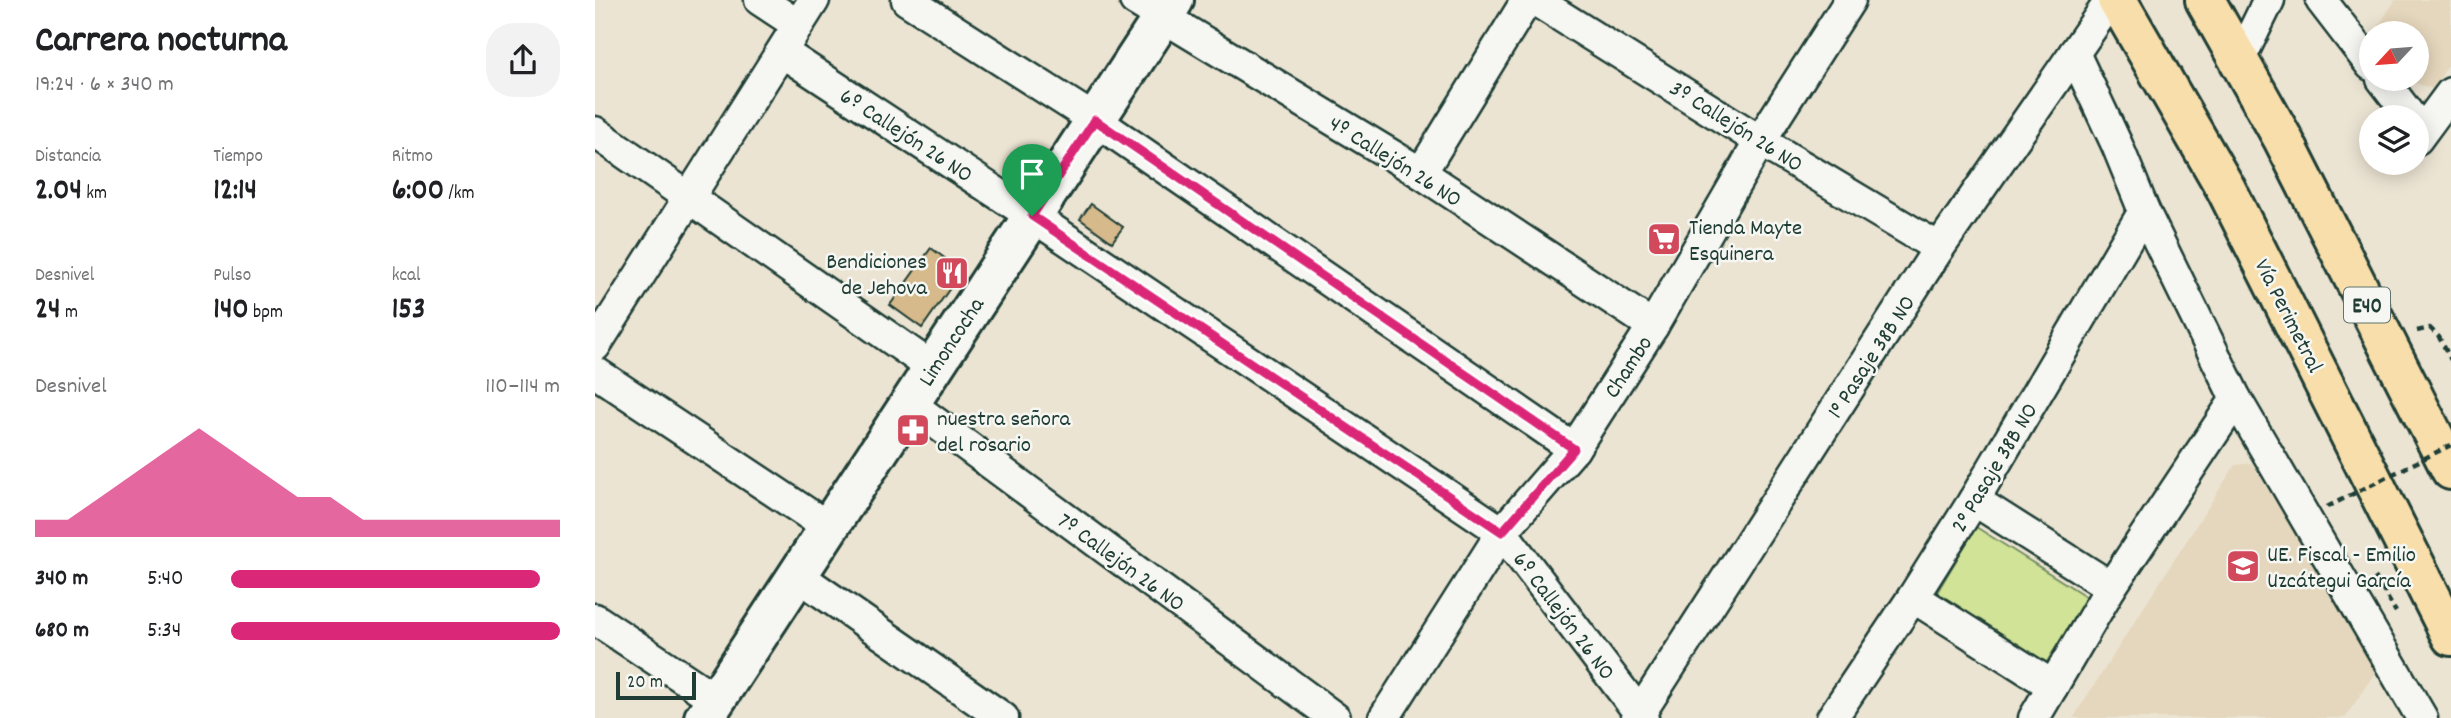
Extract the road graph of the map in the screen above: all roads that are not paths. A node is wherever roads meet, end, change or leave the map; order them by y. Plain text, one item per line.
1 (760, 0) edge
2 (814, 0) edge
3 (907, 0) edge
4 (1527, 0) edge
5 (1535, 0) edge
6 (1850, 0) edge
7 (2111, 0) edge
8 (2117, 0) edge
9 (2205, 0) edge
10 (2321, 0) edge
11 (2267, 1) edge
12 (1157, 6) edge
13 (798, 25) junction
14 (2359, 49) edge
15 (782, 52) junction
16 (2074, 53) junction
17 (2239, 61) junction
18 (2451, 93) edge
19 (2429, 116) edge
20 (1095, 120) junction
21 (595, 132) edge
22 (1760, 141) junction
23 (1420, 173) junction
24 (689, 198) junction
25 (2144, 211) junction
26 (1032, 216) junction
27 (1939, 248) junction
28 (1653, 326) junction
29 (595, 346) edge
30 (933, 368) junction
31 (595, 372) edge
32 (2236, 399) junction
33 (909, 403) junction
34 (1574, 449) junction
35 (2451, 470) edge
36 (1975, 499) junction
37 (828, 527) junction
38 (1502, 532) junction
39 (797, 575) junction
40 (2111, 587) junction
41 (1913, 597) junction
42 (595, 619) edge
43 (2451, 636) edge
44 (2053, 686) junction
45 (710, 709) edge
46 (1640, 717) edge
47 (1003, 718) edge
48 (1335, 718) edge
49 (1384, 718) edge
50 (1832, 718) edge
51 (2034, 718) edge
52 (2422, 718) edge

1 - 13 street
2 - 13 street
3 - 20 street
4 - 23 street
5 - 22 street, 3º Callejón 26 NO
6 - 22 street, Chambo
7 - 16 street, 1° Pasaje 38B NO
8 - 43 highway, Vía Perimetral
9 - 17 highway, E40
10 - 14 street
11 - 17 street
12 - 20 street, Limoncocha
12 - 23 street, 4º Callejón 26 NO
13 - 15 street
15 - 24 street
15 - 26 street, 6º Callejón 26 NO
16 - 25 street
16 - 27 street, 1° Pasaje 38B NO
17 - 35 highway, E40
18 - 19 street
20 - 26 street, Limoncocha
20 - 34 street
21 - 24 street
22 - 27 street, 3º Callejón 26 NO
22 - 28 street, Chambo
23 - 28 street, 4º Callejón 26 NO
24 - 29 street
24 - 30 street
25 - 32 street
25 - 36 street, 2° Pasaje 38B NO
26 - 30 street, Limoncocha
26 - 38 street, 6º Callejón 26 NO
27 - 46 street, 1° Pasaje 38B NO
28 - 34 street, Chambo
30 - 33 street, Limoncocha
31 - 37 street
32 - 40 street
32 - 52 street
33 - 37 street, Limoncocha
33 - 48 street, 7º Callejón 26 NO
34 - 38 street, Chambo
36 - 40 street
36 - 41 street, 2° Pasaje 38B NO
37 - 39 street, Limoncocha
38 - 46 street, 6º Callejón 26 NO
38 - 49 street, Chambo
39 - 45 street, Limoncocha
39 - 47 street
40 - 44 street
41 - 44 street
41 - 50 street, 2° Pasaje 38B NO
42 - 45 street
44 - 51 street

